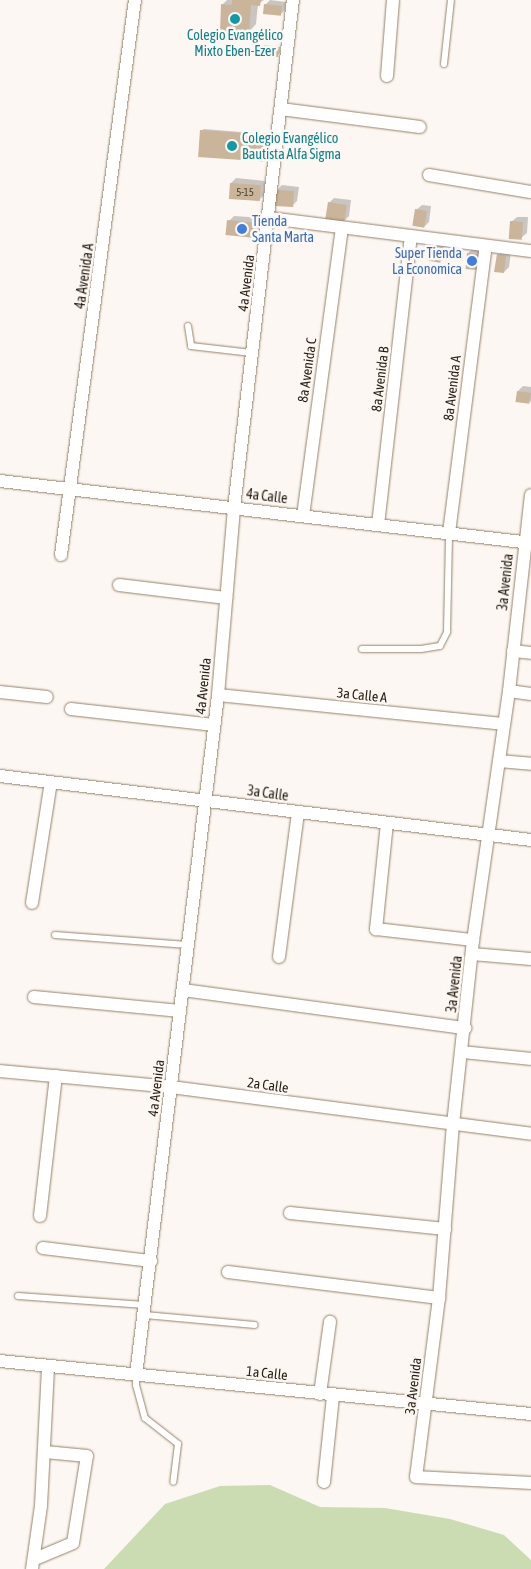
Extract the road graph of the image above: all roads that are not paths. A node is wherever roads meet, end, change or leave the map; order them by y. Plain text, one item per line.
1 (135, 0) edge
2 (293, 0) edge
3 (393, 0) edge
4 (451, 0) edge
5 (444, 64) dead end
6 (387, 76) dead end
7 (281, 109) junction
8 (420, 127) dead end
9 (429, 176) dead end
10 (531, 192) edge
11 (269, 218) junction
12 (342, 228) junction
13 (411, 237) junction
14 (486, 246) junction
15 (531, 251) edge
16 (188, 326) dead end
17 (252, 353) junction
18 (0, 481) edge
19 (70, 489) junction
20 (531, 496) edge
21 (234, 508) junction
22 (303, 516) junction
23 (378, 525) junction
24 (449, 533) junction
25 (528, 542) edge
26 (61, 555) dead end
27 (119, 585) dead end
28 (226, 598) junction
29 (362, 649) dead end
30 (514, 651) junction
31 (531, 653) edge
32 (509, 691) junction
33 (0, 692) edge
34 (531, 694) edge
35 (218, 695) junction
36 (47, 697) dead end
37 (71, 709) dead end
38 (503, 724) junction
39 (214, 725) junction
40 (499, 761) junction
41 (531, 764) edge
42 (0, 776) edge
43 (51, 782) junction
44 (205, 800) junction
45 (298, 813) junction
46 (387, 823) junction
47 (489, 835) junction
48 (531, 840) edge
49 (32, 903) dead end
50 (55, 935) dead end
51 (474, 940) junction
52 (188, 945) junction
53 (472, 954) junction
54 (279, 957) dead end
55 (531, 959) edge
56 (183, 990) junction
57 (34, 997) dead end
58 (180, 1010) junction
59 (465, 1028) junction
60 (462, 1052) junction
61 (531, 1059) edge
62 (0, 1072) edge
63 (56, 1076) junction
64 (171, 1087) junction
65 (452, 1124) junction
66 (531, 1134) edge
67 (290, 1213) dead end
68 (40, 1216) dead end
69 (444, 1229) junction
70 (43, 1248) dead end
71 (151, 1261) junction
72 (228, 1272) dead end
73 (18, 1296) dead end
74 (439, 1298) junction
75 (145, 1310) junction
76 (330, 1322) dead end
77 (255, 1325) dead end
78 (0, 1361) edge
79 (48, 1366) junction
80 (136, 1375) junction
81 (320, 1394) junction
82 (333, 1396) junction
83 (425, 1405) junction
84 (531, 1414) edge
85 (45, 1452) junction
86 (173, 1482) dead end
87 (324, 1482) dead end
88 (531, 1483) edge
89 (34, 1564) edge

1 - 19 street, 4a Avenida A
2 - 7 street, 4a Avenida
3 - 6 street
4 - 5 lane
7 - 8 street
7 - 11 street, 4a Avenida
9 - 10 street
11 - 12 street
11 - 17 street, 4a Avenida
12 - 13 street
12 - 22 street, 8a Avenida C
13 - 14 street
13 - 23 street, 8a Avenida B
14 - 15 street
14 - 24 street, 8a Avenida A
16 - 17 lane
17 - 21 street, 4a Avenida
18 - 19 street, 4a Calle
19 - 21 street, 4a Calle
19 - 26 street, 4a Avenida A
20 - 25 street, 3a Avenida
21 - 22 street, 4a Calle
21 - 28 street, 4a Avenida
22 - 23 street, 4a Calle
23 - 24 street, 4a Calle
24 - 25 street, 4a Calle
24 - 29 lane
25 - 30 street, 3a Avenida
27 - 28 street
28 - 35 street, 4a Avenida
30 - 31 street
30 - 32 street, 3a Avenida
32 - 34 street
32 - 38 street, 3a Avenida
33 - 36 street
35 - 38 street, 3a Calle A
35 - 39 street, 4a Avenida
37 - 39 street
38 - 40 street, 3a Avenida
39 - 44 street, 4a Avenida
40 - 41 street
40 - 47 street, 3a Avenida
42 - 43 street, 3a Calle
43 - 44 street, 3a Calle
43 - 49 street
44 - 45 street, 3a Calle
44 - 52 street, 4a Avenida
45 - 46 street, 3a Calle
45 - 54 street
46 - 47 street, 3a Calle
46 - 51 street
47 - 48 street, 3a Calle
47 - 51 street, 3a Avenida
50 - 52 lane
51 - 53 street, 3a Avenida
52 - 56 street, 4a Avenida
53 - 55 street
53 - 59 street, 3a Avenida
56 - 58 street, 4a Avenida
56 - 59 street
57 - 58 street
58 - 64 street, 4a Avenida
59 - 60 street, 3a Avenida
60 - 61 street
60 - 65 street, 3a Avenida
62 - 63 street, 2a Calle
63 - 64 street, 2a Calle
63 - 68 street
64 - 65 street, 2a Calle
64 - 71 street, 4a Avenida
65 - 66 street, 2a Calle
65 - 69 street, 3a Avenida
67 - 69 street
69 - 74 street, 3a Avenida
70 - 71 street
71 - 75 street, 4a Avenida
72 - 74 street
73 - 75 lane
74 - 83 street, 3a Avenida
75 - 77 lane
75 - 80 street, 4a Avenida
76 - 81 street
78 - 79 street, 1a Calle
79 - 80 street, 1a Calle
79 - 85 street
80 - 81 street, 1a Calle
80 - 86 lane
81 - 82 street, 1a Calle
82 - 83 street, 1a Calle
82 - 87 street
83 - 84 street, 1a Calle
83 - 88 street, 3a Avenida
85 - 89 street
85 - 89 street

